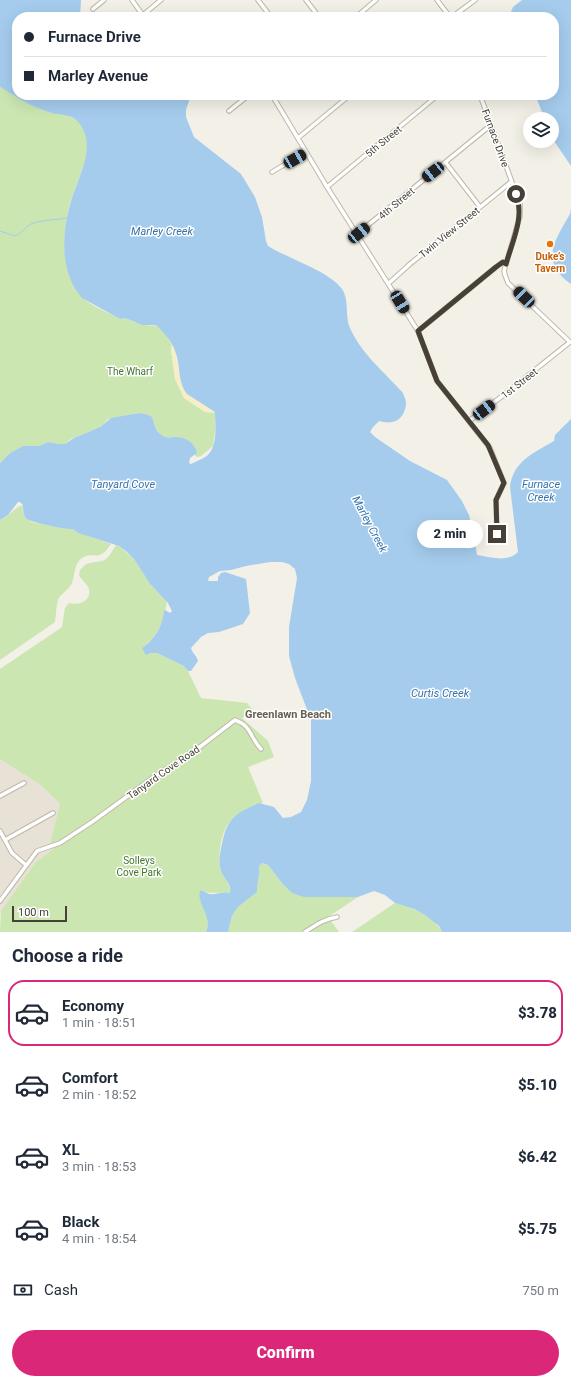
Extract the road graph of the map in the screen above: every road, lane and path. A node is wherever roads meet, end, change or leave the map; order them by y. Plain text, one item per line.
1 (104, 0) edge
2 (132, 0) edge
3 (161, 0) edge
4 (258, 0) edge
5 (306, 0) edge
6 (376, 0) edge
7 (437, 0) edge
8 (475, 0) edge
9 (92, 9) dead end
10 (140, 12) edge
11 (148, 12) edge
12 (267, 12) edge
13 (315, 12) edge
14 (362, 12) edge
15 (446, 12) edge
16 (456, 12) edge
17 (243, 100) edge
18 (275, 100) edge
19 (344, 100) edge
20 (432, 100) edge
21 (482, 100) edge
22 (229, 111) dead end
23 (491, 125) junction
24 (298, 138) junction
25 (306, 152) junction
26 (446, 163) junction
27 (272, 172) dead end
28 (511, 182) junction
29 (327, 187) junction
30 (480, 206) junction
31 (357, 234) junction
32 (506, 264) junction
33 (389, 283) junction
34 (418, 331) junction
35 (569, 344) joint
36 (469, 421) junction
37 (497, 534) dead end
38 (260, 749) dead end
39 (24, 783) dead end
40 (0, 796) edge
41 (53, 813) dead end
42 (0, 831) edge
43 (5, 840) junction
44 (26, 865) junction
45 (0, 892) edge
46 (4, 895) junction
47 (0, 901) edge
48 (337, 917) dead end
49 (305, 932) edge

1 - 9 street
2 - 10 street
3 - 11 street
4 - 12 street
5 - 13 street
6 - 14 street
7 - 15 street
8 - 16 street
17 - 22 street
18 - 24 street
19 - 24 street
20 - 29 street, 5th Street
21 - 23 street, Furnace Drive
23 - 26 street, 4th Street
23 - 28 street, Furnace Drive
24 - 25 street
25 - 27 street
25 - 29 street
26 - 30 street
26 - 31 street, 4th Street
28 - 30 street, Twin View Street
28 - 32 street, Furnace Drive
29 - 31 street
30 - 33 street, Twin View Street
31 - 33 street
32 - 34 street
32 - 35 street, Furnace Drive
33 - 34 street
34 - 36 street
35 - 36 street, 1st Street
36 - 37 street
38 - 44 street, Tanyard Cove Road
39 - 40 street
41 - 43 street
42 - 43 street
43 - 44 street
44 - 46 street
45 - 46 street
46 - 47 street
48 - 49 street

